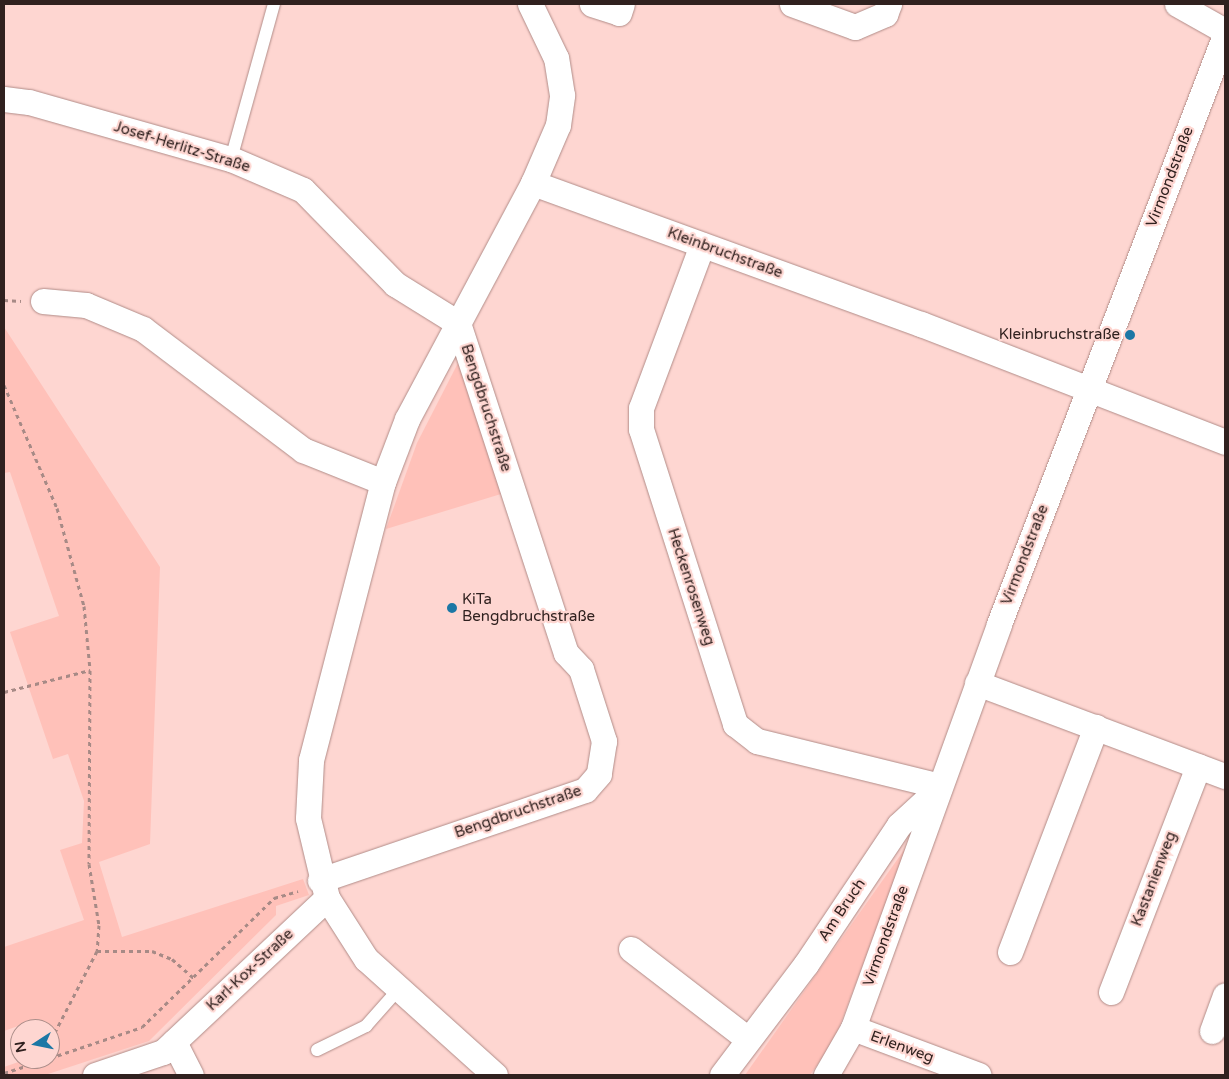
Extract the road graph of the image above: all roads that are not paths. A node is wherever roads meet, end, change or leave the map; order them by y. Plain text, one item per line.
1 (274, 4) edge
2 (533, 4) edge
3 (592, 4) edge
4 (622, 4) edge
5 (792, 4) edge
6 (889, 4) edge
7 (1176, 4) edge
8 (1225, 31) edge
9 (1225, 35) edge
10 (4, 99) edge
11 (231, 159) junction
12 (533, 183) junction
13 (702, 244) junction
14 (43, 301) dead end
15 (458, 323) junction
16 (1088, 390) junction
17 (1225, 442) edge
18 (383, 482) junction
19 (977, 683) junction
20 (1096, 727) junction
21 (1198, 766) junction
22 (1225, 776) edge
23 (940, 786) junction
24 (324, 889) junction
25 (631, 949) dead end
26 (1010, 952) dead end
27 (398, 990) junction
28 (1111, 992) dead end
29 (1225, 995) edge
30 (853, 1028) junction
31 (1212, 1031) dead end
32 (748, 1039) junction
33 (174, 1042) junction
34 (317, 1050) dead end
35 (95, 1075) edge
36 (191, 1075) edge
37 (495, 1075) edge
38 (722, 1075) edge
39 (826, 1075) edge
40 (979, 1075) edge

1 - 11 lane
2 - 12 street, Bengdbruchstraße
3 - 4 street
5 - 6 street
7 - 8 street
9 - 16 street, Virmondstraße
10 - 11 street, Josef-Herlitz-Straße
11 - 15 street, Josef-Herlitz-Straße
12 - 13 street, Kleinbruchstraße
12 - 15 street, Bengdbruchstraße
13 - 16 street, Kleinbruchstraße
13 - 23 street, Heckenrosenweg
14 - 18 street
15 - 18 street, Bengdbruchstraße
15 - 24 street, Bengdbruchstraße
16 - 17 street, Kleinbruchstraße
16 - 19 street, Virmondstraße
18 - 24 street, Bengdbruchstraße
19 - 20 street
19 - 23 street, Virmondstraße
20 - 21 street
20 - 26 street
21 - 22 street
21 - 28 street, Kastanienweg
23 - 30 street, Virmondstraße
23 - 32 street, Am Bruch
24 - 27 street, Bengdbruchstraße
24 - 33 street, Karl-Kox-Straße
25 - 32 street
27 - 34 lane
27 - 37 street, Bengdbruchstraße
29 - 31 street
30 - 39 street, Virmondstraße
30 - 40 street, Erlenweg
32 - 38 street, Am Bruch
33 - 35 street, Karl-Kox-Straße
33 - 36 street

